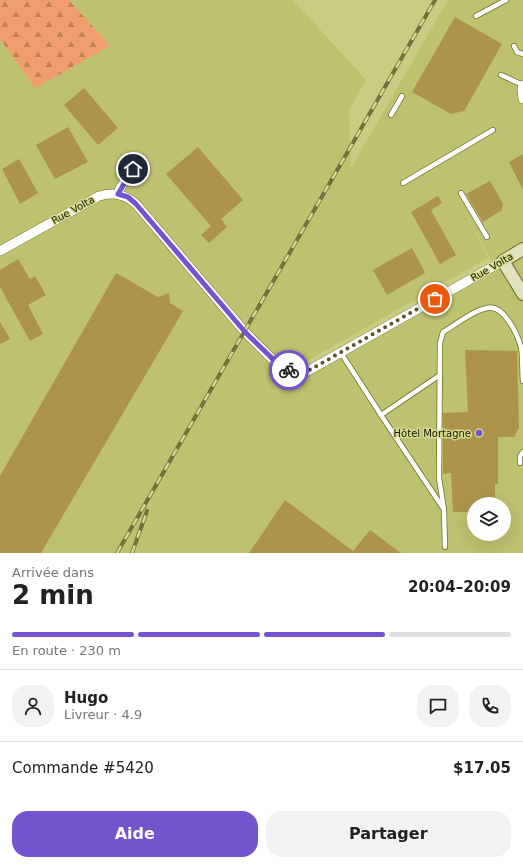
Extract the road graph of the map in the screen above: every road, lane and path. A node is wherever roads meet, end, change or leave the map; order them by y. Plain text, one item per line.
1 (506, 0) edge
2 (476, 16) dead end
3 (514, 46) dead end
4 (523, 54) edge
5 (501, 75) dead end
6 (523, 85) edge
7 (402, 96) dead end
8 (523, 99) edge
9 (392, 115) dead end
10 (493, 130) dead end
11 (142, 160) dead end
12 (403, 183) dead end
13 (461, 193) dead end
14 (118, 194) junction
15 (487, 237) dead end
16 (523, 249) edge
17 (0, 251) edge
18 (502, 261) junction
19 (523, 294) edge
20 (341, 353) junction
21 (440, 374) junction
22 (523, 381) edge
23 (381, 415) junction
24 (523, 452) edge
25 (520, 463) dead end
26 (444, 510) junction
27 (445, 547) dead end

1 - 2 lane
3 - 4 lane
5 - 6 lane
6 - 8 street
7 - 9 lane
10 - 12 lane
11 - 14 street
13 - 15 lane
14 - 17 street, Rue Volta
14 - 20 street, Rue Volta
16 - 18 street, Rue Volta
18 - 19 street
18 - 20 street, Rue Volta
20 - 23 lane
21 - 22 lane
21 - 23 lane
21 - 26 lane
23 - 26 lane
24 - 25 lane
26 - 27 lane

